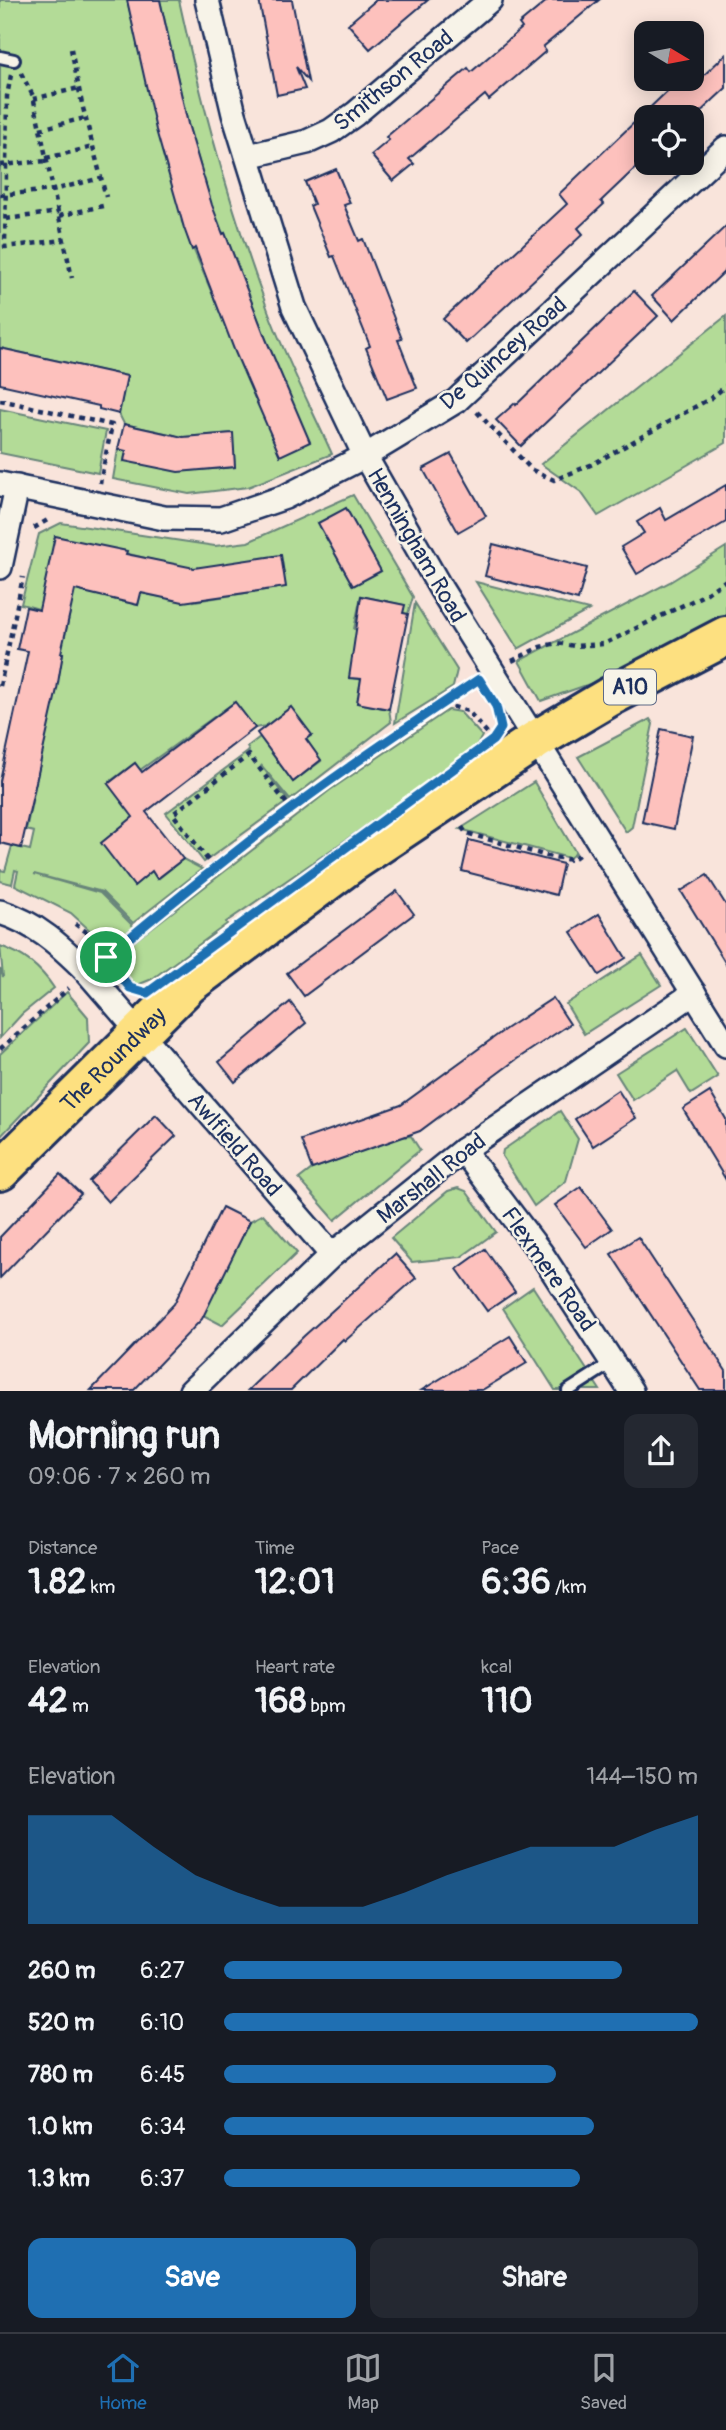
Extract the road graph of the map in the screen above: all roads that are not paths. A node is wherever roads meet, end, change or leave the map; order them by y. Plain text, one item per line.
1 (207, 0) edge
2 (491, 0) edge
3 (0, 57) edge
4 (14, 60) road end
5 (726, 148) edge
6 (248, 156) junction
7 (365, 456) junction
8 (9, 485) edge
9 (0, 567) edge
10 (726, 636) edge
11 (536, 740) junction
12 (0, 912) edge
13 (694, 993) junction
14 (138, 1032) junction
15 (726, 1045) edge
16 (463, 1150) junction
17 (0, 1171) edge
18 (332, 1255) junction
19 (613, 1362) junction
20 (191, 1391) edge
21 (568, 1391) edge
22 (631, 1391) edge

1 - 6 street, Henningham Road
2 - 6 street, Smithson Road
3 - 4 lane
5 - 7 street, De Quincey Road
6 - 7 street, Henningham Road
7 - 8 street, De Quincey Road
7 - 11 street, Henningham Road
8 - 9 street
10 - 11 highway, The Roundway / A10
11 - 13 street, Henningham Road
11 - 14 highway, The Roundway / A10
12 - 14 street, Awlfield Road
13 - 15 street, Henningham Road
13 - 16 street, Marshall Road
14 - 17 highway, The Roundway / A10
14 - 18 street, Awlfield Road
16 - 18 street, Marshall Road
16 - 19 street, Flexmere Road
18 - 20 street, Marshall Road
19 - 21 lane
19 - 22 street, Flexmere Road

